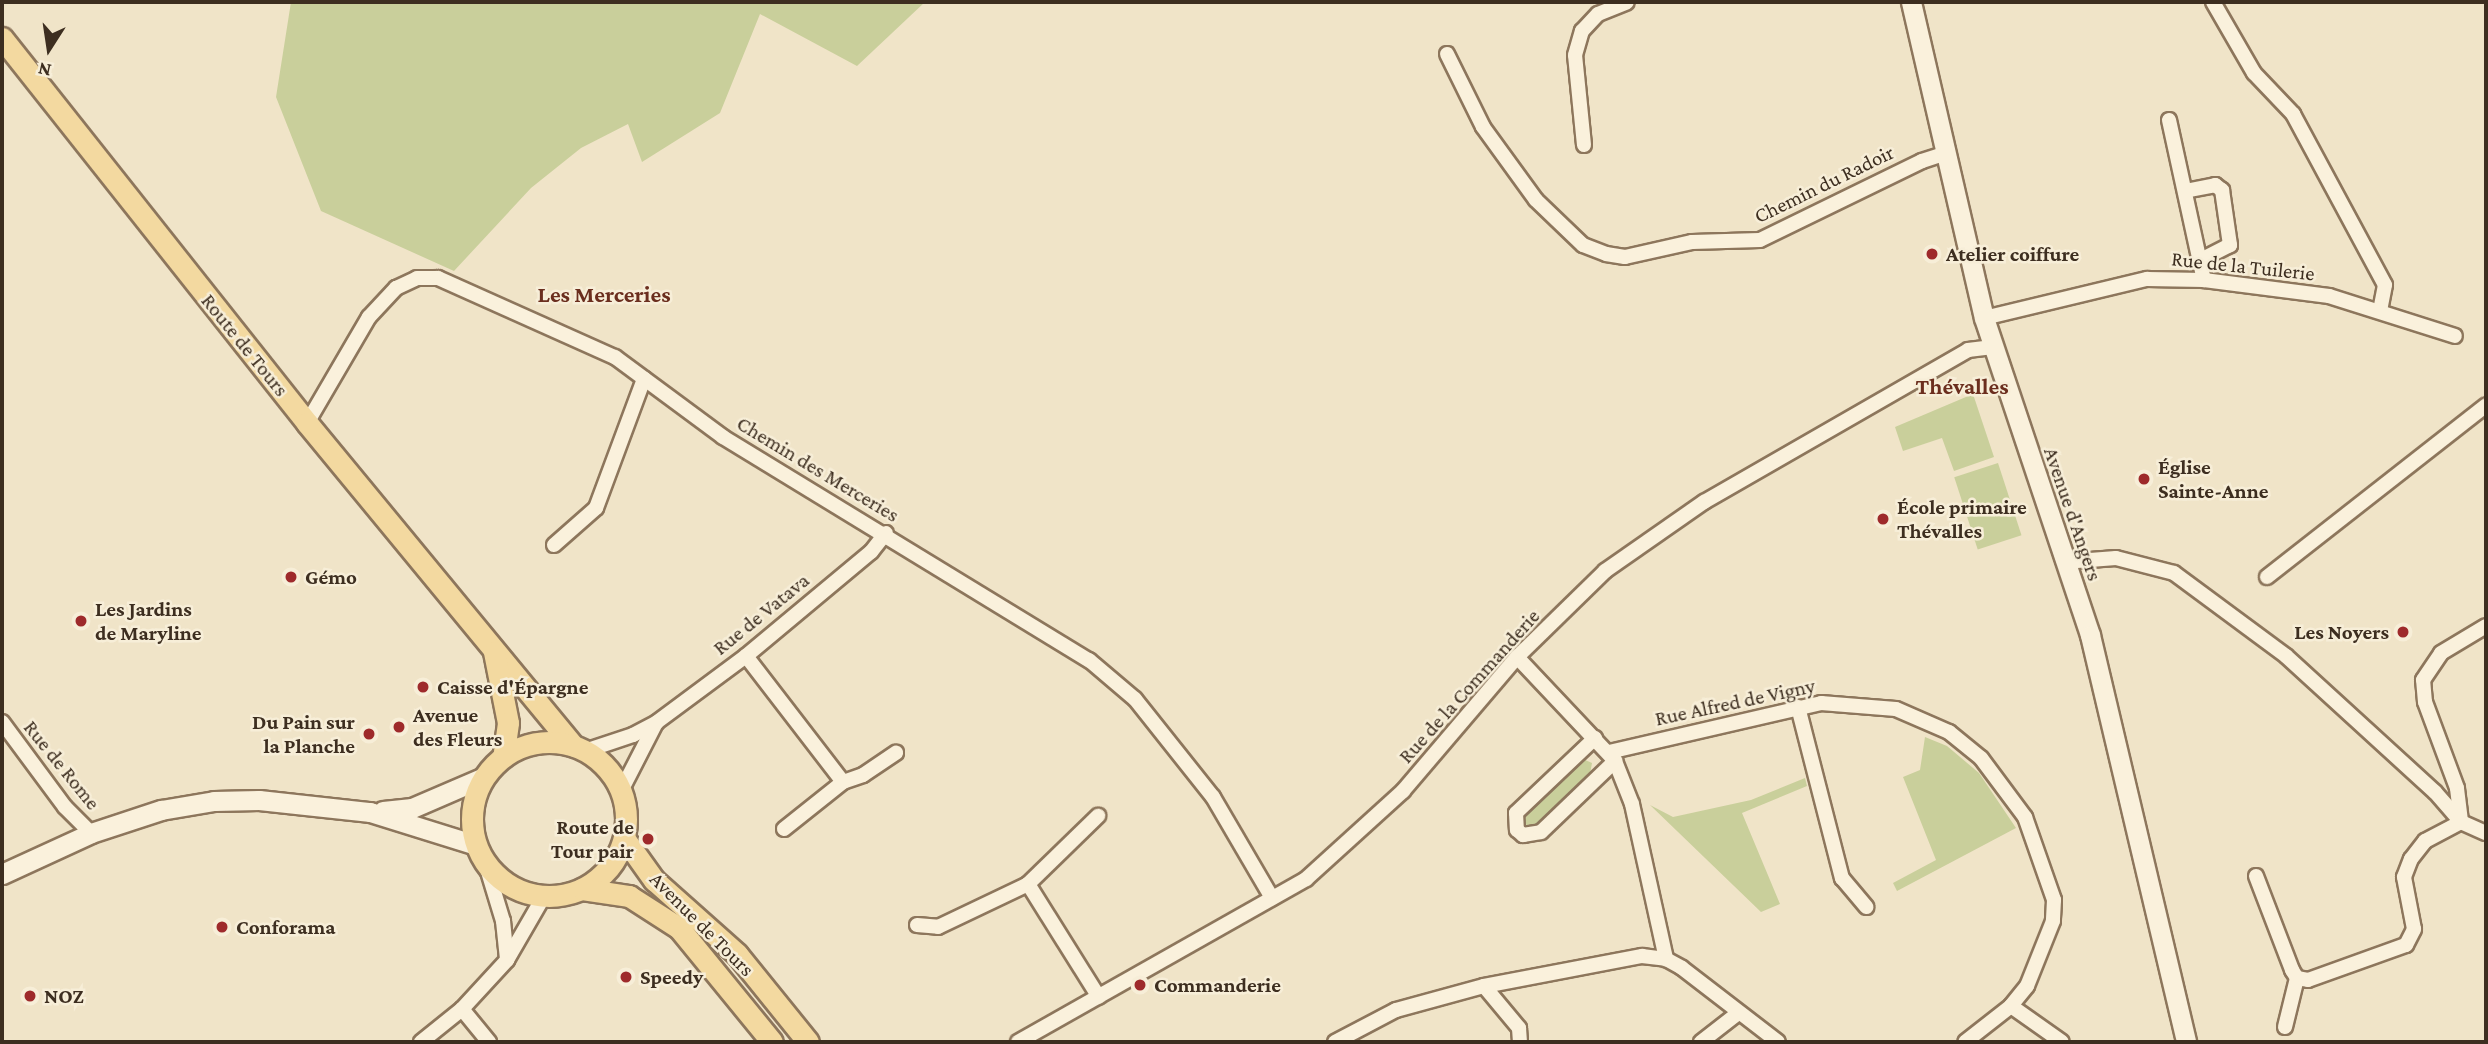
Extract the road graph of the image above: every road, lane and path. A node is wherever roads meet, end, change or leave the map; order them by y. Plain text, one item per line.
1 (1627, 2) edge
2 (1911, 2) edge
3 (2213, 2) edge
4 (2, 38) edge
5 (1447, 54) dead end
6 (2169, 120) dead end
7 (1584, 145) dead end
8 (1944, 154) junction
9 (2185, 191) junction
10 (2200, 260) junction
11 (2204, 280) junction
12 (2380, 310) junction
13 (1984, 318) junction
14 (2455, 336) dead end
15 (1993, 347) junction
16 (644, 379) junction
17 (2486, 405) edge
18 (307, 423) junction
19 (886, 533) junction
20 (554, 545) dead end
21 (2064, 562) junction
22 (2267, 577) dead end
23 (2486, 626) edge
24 (493, 647) junction
25 (746, 656) junction
26 (1517, 657) junction
27 (1798, 707) junction
28 (2, 722) edge
29 (657, 722) junction
30 (1595, 738) junction
31 (579, 749) junction
32 (896, 753) dead end
33 (1612, 756) junction
34 (503, 757) junction
35 (484, 777) junction
36 (843, 782) junction
37 (621, 791) junction
38 (370, 812) junction
39 (1098, 816) dead end
40 (2461, 822) junction
41 (784, 830) dead end
42 (91, 833) junction
43 (2486, 833) edge
44 (624, 838) junction
45 (475, 845) junction
46 (486, 865) junction
47 (2, 874) edge
48 (2256, 876) dead end
49 (1028, 884) junction
50 (582, 889) junction
51 (544, 896) junction
52 (1272, 898) junction
53 (1866, 907) dead end
54 (917, 925) dead end
55 (1666, 959) junction
56 (506, 960) junction
57 (2297, 978) junction
58 (1484, 986) junction
59 (1100, 997) junction
60 (2011, 1006) junction
61 (462, 1009) junction
62 (1737, 1014) junction
63 (2285, 1027) dead end
64 (421, 1042) edge
65 (489, 1042) edge
66 (774, 1042) edge
67 (808, 1042) edge
68 (1018, 1042) edge
69 (1335, 1042) edge
70 (1520, 1042) edge
71 (1701, 1042) edge
72 (1778, 1042) edge
73 (1965, 1042) edge
74 (2062, 1042) edge
75 (2186, 1042) edge

1 - 7 street
2 - 8 street, Avenue d'Angers
3 - 12 street
4 - 18 main road, Route de Tours
5 - 8 street, Chemin du Radoir
6 - 9 street
8 - 13 street, Avenue d'Angers
9 - 10 street
9 - 10 street
10 - 11 street
11 - 12 street, Rue de la Tuilerie
11 - 13 street, Rue de la Tuilerie
12 - 14 street, Rue de la Tuilerie
13 - 15 street, Avenue d'Angers
15 - 21 street, Avenue d'Angers
15 - 26 street, Rue de la Commanderie
16 - 18 street, Chemin des Merceries
16 - 19 street, Chemin des Merceries
16 - 20 street
17 - 22 street
18 - 24 main road, Route de Tours
19 - 25 street, Rue de Vatava
19 - 52 street, Chemin des Merceries
21 - 40 street
21 - 75 street, Avenue d'Angers
23 - 40 street
24 - 31 main road, Route de Tours
24 - 34 main road, Route de Tours
25 - 29 street, Rue de Vatava
25 - 36 street
26 - 30 street
26 - 52 street, Rue de la Commanderie
27 - 33 street, Rue Alfred de Vigny
27 - 53 street
27 - 60 street, Rue Alfred de Vigny
28 - 42 street, Rue de Rome
29 - 31 street, Rue de Vatava
29 - 37 street, Rue de Vatava
30 - 33 street
30 - 33 street
31 - 34 main road
31 - 37 main road
32 - 36 street
33 - 55 street
34 - 35 main road
35 - 38 street
35 - 45 main road
36 - 41 street
37 - 44 main road
38 - 42 street
38 - 45 street
39 - 49 street
40 - 43 street
40 - 57 street
42 - 47 street
44 - 50 main road
44 - 67 main road, Avenue de Tours
45 - 46 main road
46 - 51 main road
46 - 56 street
48 - 57 street
49 - 54 street
49 - 59 street
50 - 51 main road
50 - 66 main road, Avenue de Tours
51 - 56 street
52 - 59 street, Rue de la Commanderie
55 - 58 street
55 - 62 street
56 - 61 street
57 - 63 street
58 - 69 street
58 - 70 street
59 - 68 street, Rue de la Commanderie
60 - 73 street, Rue Alfred de Vigny
60 - 74 street
61 - 64 street
61 - 65 street
62 - 71 street
62 - 72 street

